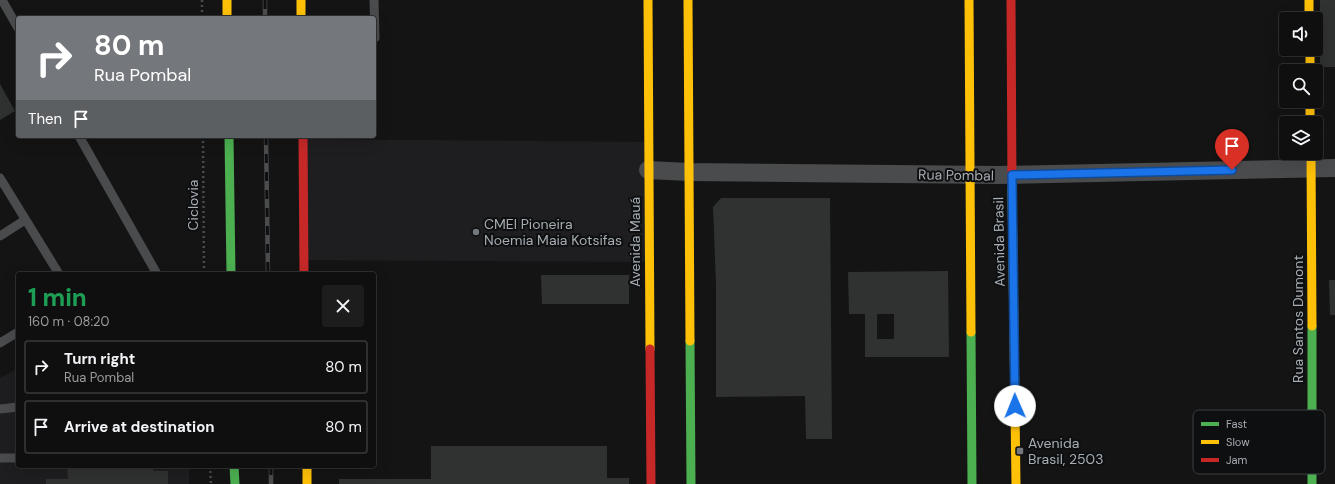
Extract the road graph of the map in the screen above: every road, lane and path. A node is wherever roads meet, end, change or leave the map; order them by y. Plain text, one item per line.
1 (2, 0) edge
2 (202, 0) edge
3 (227, 0) edge
4 (301, 0) edge
5 (374, 0) edge
6 (648, 0) edge
7 (688, 0) edge
8 (969, 0) edge
9 (1011, 0) edge
10 (1309, 0) edge
11 (1309, 12) edge
12 (202, 16) edge
13 (227, 16) edge
14 (301, 16) edge
15 (374, 16) edge
16 (16, 24) edge
17 (80, 138) edge
18 (203, 138) edge
19 (229, 138) edge
20 (302, 138) edge
21 (1311, 161) edge
22 (1335, 168) edge
23 (648, 170) junction
24 (689, 172) junction
25 (969, 174) junction
26 (1012, 175) junction
27 (0, 178) edge
28 (25, 220) junction
29 (0, 236) edge
30 (58, 272) edge
31 (156, 272) edge
32 (204, 272) edge
33 (231, 272) edge
34 (304, 272) edge
35 (16, 333) edge
36 (0, 343) edge
37 (16, 408) edge
38 (0, 409) edge
39 (1312, 410) edge
40 (0, 458) edge
41 (16, 458) edge
42 (210, 468) edge
43 (234, 468) edge
44 (307, 468) edge
45 (1312, 474) edge
46 (211, 484) edge
47 (234, 484) edge
48 (307, 484) edge
49 (651, 484) edge
50 (691, 484) edge
51 (972, 484) edge
52 (1016, 484) edge
53 (1312, 484) edge

1 - 16 lane
2 - 12 path
3 - 13 main road
4 - 14 main road
5 - 15 lane
6 - 23 main road, Avenida Mauá
7 - 24 main road
8 - 25 main road, Avenida Brasil
9 - 26 main road, Avenida Brasil
10 - 11 main road
17 - 31 lane
18 - 32 path, Ciclovia
19 - 33 main road
20 - 34 main road
21 - 22 street, Rua Pombal
21 - 26 street, Rua Pombal
21 - 39 main road, Rua Santos Dumont
23 - 24 street, Rua Pombal
23 - 49 main road, Avenida Mauá
24 - 25 street, Rua Pombal
24 - 50 main road
25 - 26 street, Rua Pombal
25 - 51 main road, Avenida Brasil
26 - 52 main road, Avenida Brasil
27 - 28 lane
28 - 29 lane
28 - 30 lane
35 - 36 lane
37 - 38 lane
40 - 41 lane
42 - 46 path
43 - 47 main road
44 - 48 main road
45 - 53 main road, Rua Santos Dumont

